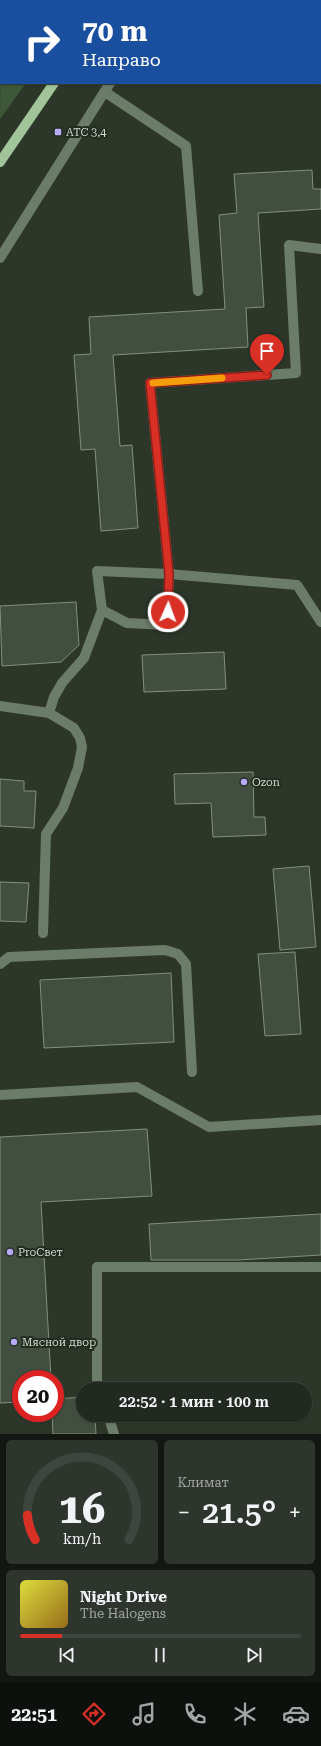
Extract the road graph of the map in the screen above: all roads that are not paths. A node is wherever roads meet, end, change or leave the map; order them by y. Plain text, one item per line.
1 (53, 84) edge
2 (109, 84) edge
3 (105, 92) junction
4 (0, 162) edge
5 (321, 249) edge
6 (0, 258) edge
7 (198, 291) dead end
8 (169, 574) junction
9 (102, 610) junction
10 (321, 622) edge
11 (0, 706) edge
12 (49, 713) junction
13 (43, 933) dead end
14 (0, 964) edge
15 (192, 1072) dead end
16 (0, 1095) edge
17 (321, 1120) edge
18 (321, 1267) edge
19 (98, 1382) edge
20 (110, 1422) edge
21 (114, 1434) edge

1 - 4 main road
2 - 3 lane
3 - 6 lane
3 - 7 lane
5 - 8 lane
8 - 9 lane
8 - 9 lane
8 - 10 lane
9 - 12 lane
11 - 12 lane
12 - 13 lane
14 - 15 lane
16 - 17 lane
18 - 19 lane
20 - 21 lane

